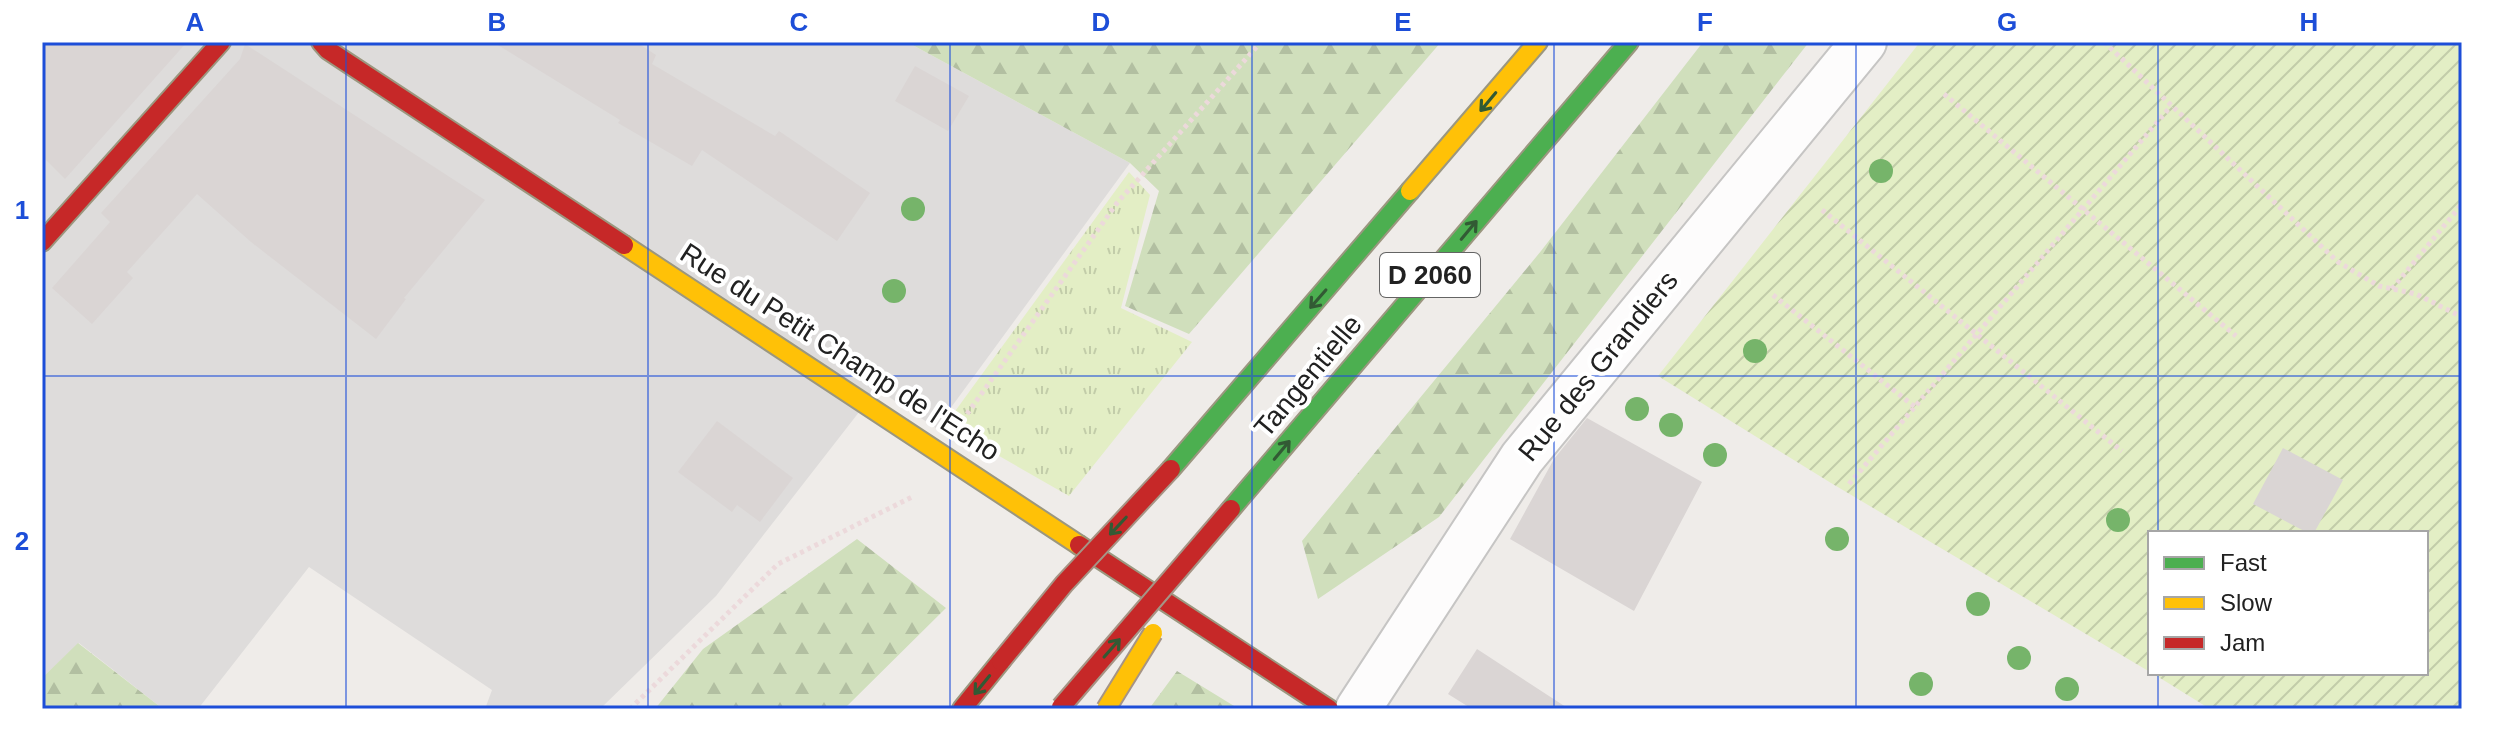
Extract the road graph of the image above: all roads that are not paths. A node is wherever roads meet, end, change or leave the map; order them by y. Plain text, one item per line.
1 (221, 42) edge
2 (321, 42) edge
3 (1538, 42) edge
4 (1629, 42) edge
5 (1864, 42) edge
6 (42, 242) edge
7 (1231, 509) junction
8 (1060, 708) edge
9 (962, 709) edge
10 (1106, 709) edge
11 (1329, 709) edge
12 (1358, 709) edge

1 - 6 main road
2 - 11 main road, Rue du Petit Champ de l'Echo
3 -> 9 main road, Tangentielle / D 2060, bridge
7 -> 4 main road, Tangentielle / D 2060
5 - 12 street, Rue des Grandiers
8 -> 7 main road, Tangentielle, bridge
7 - 10 main road, bridge

